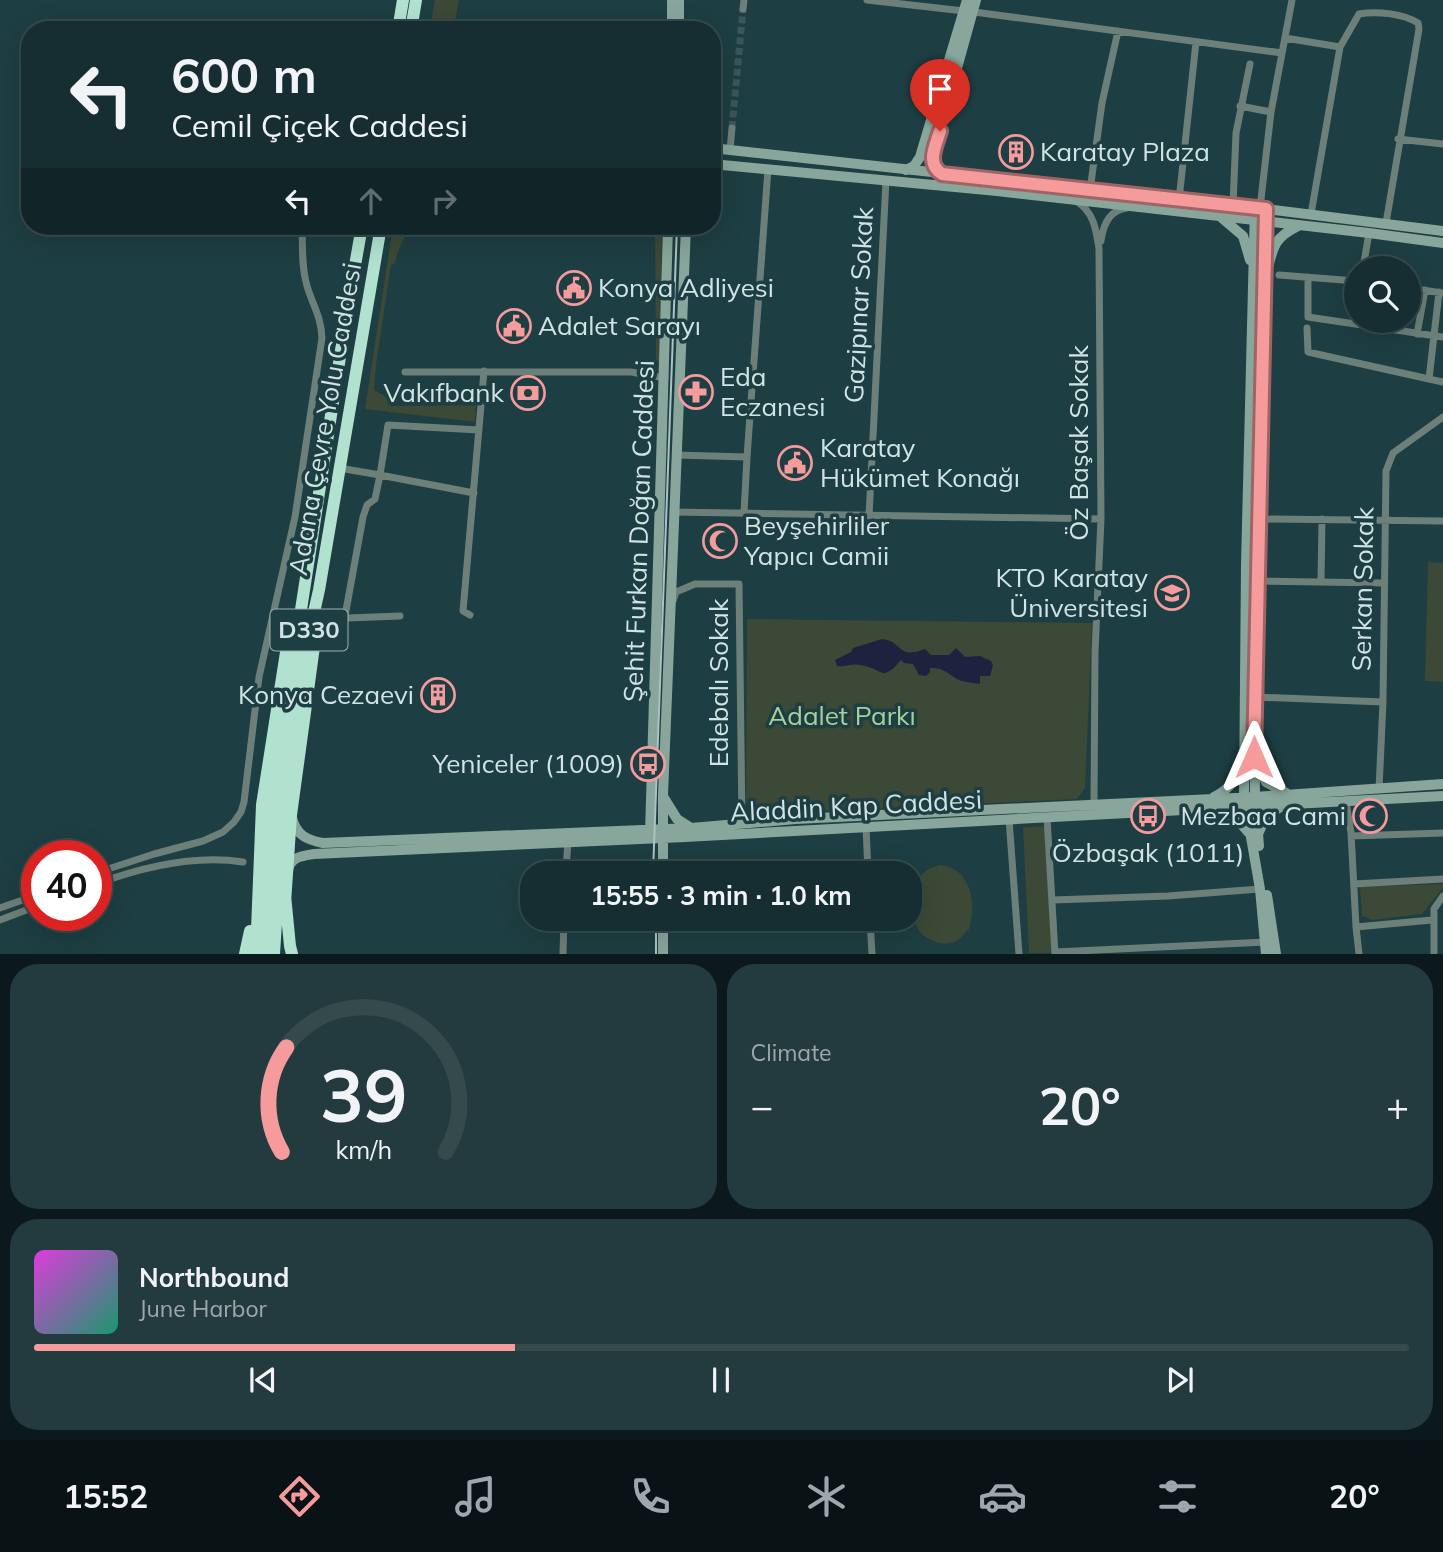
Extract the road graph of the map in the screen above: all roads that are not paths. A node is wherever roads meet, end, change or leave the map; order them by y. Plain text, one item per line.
1 (396, 0) edge
2 (403, 0) edge
3 (418, 0) edge
4 (672, 0) edge
5 (679, 0) edge
6 (867, 0) edge
7 (967, 0) edge
8 (976, 0) edge
9 (1292, 0) edge
10 (969, 12) junction
11 (402, 21) edge
12 (404, 21) edge
13 (408, 21) edge
14 (672, 21) edge
15 (679, 21) edge
16 (1118, 32) junction
17 (1285, 37) junction
18 (1196, 42) junction
19 (1340, 47) junction
20 (1282, 53) junction
21 (1250, 64) dead end
22 (1240, 106) junction
23 (1271, 112) junction
24 (732, 128) tunnel mouth
25 (1398, 139) junction
26 (1443, 144) edge
27 (721, 149) edge
28 (730, 150) junction
29 (932, 159) junction
30 (919, 160) junction
31 (721, 165) edge
32 (768, 169) junction
33 (906, 170) junction
34 (942, 174) junction
35 (886, 180) junction
36 (1090, 190) junction
37 (1072, 200) junction
38 (1180, 200) junction
39 (1233, 205) junction
40 (1136, 207) junction
41 (1260, 208) junction
42 (1311, 214) junction
43 (1220, 217) junction
44 (1260, 221) junction
45 (1386, 223) junction
46 (1300, 225) junction
47 (1443, 231) edge
48 (1369, 233) junction
49 (302, 235) edge
50 (361, 235) edge
51 (379, 235) edge
52 (668, 235) edge
53 (685, 235) edge
54 (1443, 243) edge
55 (1099, 249) junction
56 (1365, 256) edge
57 (1279, 275) dead end
58 (1254, 277) junction
59 (1308, 277) junction
60 (1344, 280) edge
61 (1263, 285) junction
62 (1421, 290) edge
63 (1424, 290) junction
64 (1441, 293) edge
65 (1307, 328) dead end
66 (1418, 334) junction
67 (1433, 336) junction
68 (1443, 337) edge
69 (484, 371) junction
70 (405, 372) dead end
71 (665, 378) junction
72 (1429, 379) junction
73 (1443, 382) edge
74 (1443, 416) edge
75 (479, 430) junction
76 (676, 455) junction
77 (747, 457) junction
78 (339, 468) junction
79 (380, 475) junction
80 (474, 493) junction
81 (673, 512) junction
82 (744, 513) junction
83 (869, 516) junction
84 (1101, 519) junction
85 (1259, 519) junction
86 (1322, 519) junction
87 (1385, 520) junction
88 (1443, 521) edge
89 (1258, 581) junction
90 (305, 582) junction
91 (1321, 582) junction
92 (1384, 583) junction
93 (319, 590) junction
94 (670, 611) junction
95 (470, 615) dead end
96 (400, 616) dead end
97 (1254, 697) junction
98 (1383, 702) junction
99 (1249, 758) junction
100 (1443, 784) edge
101 (1379, 789) junction
102 (663, 794) junction
103 (1443, 796) edge
104 (1290, 800) junction
105 (1250, 802) junction
106 (1346, 803) junction
107 (1094, 804) junction
108 (1211, 804) junction
109 (291, 815) junction
110 (1047, 817) junction
111 (1009, 819) junction
112 (742, 824) junction
113 (866, 826) junction
114 (691, 828) junction
115 (663, 833) junction
116 (1443, 833) edge
117 (650, 834) junction
118 (1255, 836) junction
119 (1351, 836) junction
120 (568, 837) junction
121 (685, 837) junction
122 (306, 839) junction
123 (306, 855) junction
124 (258, 861) junction
125 (567, 861) edge
126 (663, 861) edge
127 (666, 861) edge
128 (867, 861) edge
129 (243, 862) dead end
130 (112, 868) edge
131 (286, 878) junction
132 (1443, 878) edge
133 (112, 879) edge
134 (1354, 884) junction
135 (1260, 889) junction
136 (285, 895) junction
137 (1443, 896) edge
138 (1053, 900) junction
139 (21, 901) edge
140 (0, 908) edge
141 (21, 912) edge
142 (0, 920) edge
143 (1432, 920) junction
144 (1356, 927) junction
145 (564, 931) edge
146 (663, 931) edge
147 (871, 931) edge
148 (1266, 942) junction
149 (1055, 953) edge
150 (245, 954) edge
151 (256, 954) edge
152 (265, 954) edge
153 (274, 954) edge
154 (282, 954) edge
155 (292, 954) edge
156 (563, 954) edge
157 (663, 954) edge
158 (872, 954) edge
159 (1019, 954) edge
160 (1266, 954) edge
161 (1276, 954) edge
162 (1359, 954) edge
163 (1434, 954) edge

1 - 11 highway
2 - 12 highway
3 - 13 highway
4 - 14 street
5 - 15 street
6 - 10 street
7 - 10 street
8 - 10 street
9 - 17 street
10 - 16 street
10 - 29 street
10 - 30 street
16 - 18 street
16 - 36 street
17 - 19 street
17 - 20 street
18 - 20 street
18 - 38 street
19 - 25 street
19 - 42 street
20 - 23 street
21 - 22 street
22 - 23 street
22 - 39 street
23 - 41 street
24 - 28 street
25 - 26 street
25 - 45 street
27 - 28 street
28 - 33 street
29 - 30 street
29 - 34 street
30 - 33 street
31 - 32 street
32 - 35 street
32 - 77 street
33 - 34 street
34 - 36 street
35 - 37 street
35 - 83 street, Gazipınar Sokak
36 - 38 street
37 - 40 street
37 - 55 street
38 - 39 street
39 - 41 street
40 - 43 street
40 - 55 street
41 - 42 street
41 - 44 street
42 - 45 street
43 - 44 street
43 - 58 street
44 - 46 street
44 - 58 street
44 - 61 street
45 - 47 street
46 - 48 street
46 - 61 street
48 - 54 street
48 - 56 street
49 - 130 street
50 - 90 highway, Adana Çevre Yolu Caddesi / D330
51 - 78 highway, Adana Çevre Yolu Caddesi / D330
52 - 71 street, Şehit Furkan Doğan Caddesi
53 - 76 street, Şehit Furkan Doğan Caddesi
55 - 84 street, Öz Başak Sokak
57 - 59 street
58 - 99 street
59 - 60 street
59 - 66 street
61 - 85 street
62 - 63 street
63 - 64 street
63 - 66 street
64 - 67 street
65 - 72 street
66 - 67 street
67 - 68 street
67 - 72 street
69 - 70 street
69 - 71 street
69 - 75 street
71 - 117 street, Şehit Furkan Doğan Caddesi
72 - 73 street
74 - 87 street, Serkan Sokak
75 - 79 street
75 - 80 street
76 - 77 street
76 - 81 street, Şehit Furkan Doğan Caddesi
77 - 82 street
78 - 79 street
78 - 93 highway, Adana Çevre Yolu Caddesi / D330
79 - 80 street
79 - 96 street
80 - 95 street
81 - 82 street
81 - 94 street, Şehit Furkan Doğan Caddesi
82 - 83 street
83 - 84 street
84 - 107 street, Öz Başak Sokak
85 - 86 street
85 - 89 street
86 - 87 street
86 - 91 street
87 - 88 street
87 - 92 street, Serkan Sokak
89 - 91 street
89 - 92 street
89 - 97 street
90 - 124 highway
90 - 152 highway, Adana Çevre Yolu Caddesi / D330
91 - 92 street
92 - 98 street, Serkan Sokak
93 - 109 highway
93 - 153 highway, Adana Çevre Yolu Caddesi / D330
94 - 102 street, Şehit Furkan Doğan Caddesi
94 - 112 street, Edebalı Sokak
97 - 98 street
97 - 99 street
98 - 101 street, Serkan Sokak
99 - 104 street
99 - 105 street
99 - 108 street
100 - 101 street, Aladdin Kap Caddesi
101 - 104 street, Aladdin Kap Caddesi
102 - 114 street
102 - 115 street, Şehit Furkan Doğan Caddesi
103 - 106 street, Aladdin Kap Caddesi
104 - 105 street, Aladdin Kap Caddesi
104 - 106 street, Aladdin Kap Caddesi
104 - 118 street
105 - 108 street, Aladdin Kap Caddesi
105 - 118 street
106 - 119 street
107 - 108 street, Aladdin Kap Caddesi
107 - 112 street, Aladdin Kap Caddesi
108 - 110 street, Aladdin Kap Caddesi
108 - 118 street
109 - 122 street
109 - 131 highway
110 - 111 street, Aladdin Kap Caddesi
110 - 138 street
111 - 113 street, Aladdin Kap Caddesi
111 - 159 street
112 - 114 street, Aladdin Kap Caddesi
113 - 121 street, Aladdin Kap Caddesi
113 - 128 street
114 - 115 street, Aladdin Kap Caddesi
115 - 117 street, Aladdin Kap Caddesi
115 - 121 street, Aladdin Kap Caddesi
115 - 126 street, Şehit Furkan Doğan Caddesi
116 - 119 street
117 - 120 street, Aladdin Kap Caddesi
118 - 135 street
118 - 161 street
119 - 134 street
120 - 122 street, Aladdin Kap Caddesi
120 - 123 street, Aladdin Kap Caddesi
120 - 125 street
121 - 127 street
122 - 123 street
123 - 131 street
124 - 150 highway
124 - 151 highway
129 - 133 street
131 - 136 highway
132 - 134 street
134 - 144 street
135 - 138 street
135 - 148 street
136 - 154 highway
136 - 155 highway
137 - 143 street
138 - 149 street
139 - 140 street
141 - 142 street
143 - 144 street
143 - 163 street
144 - 162 street
145 - 156 street
146 - 157 street
147 - 158 street
148 - 149 street
148 - 160 street

